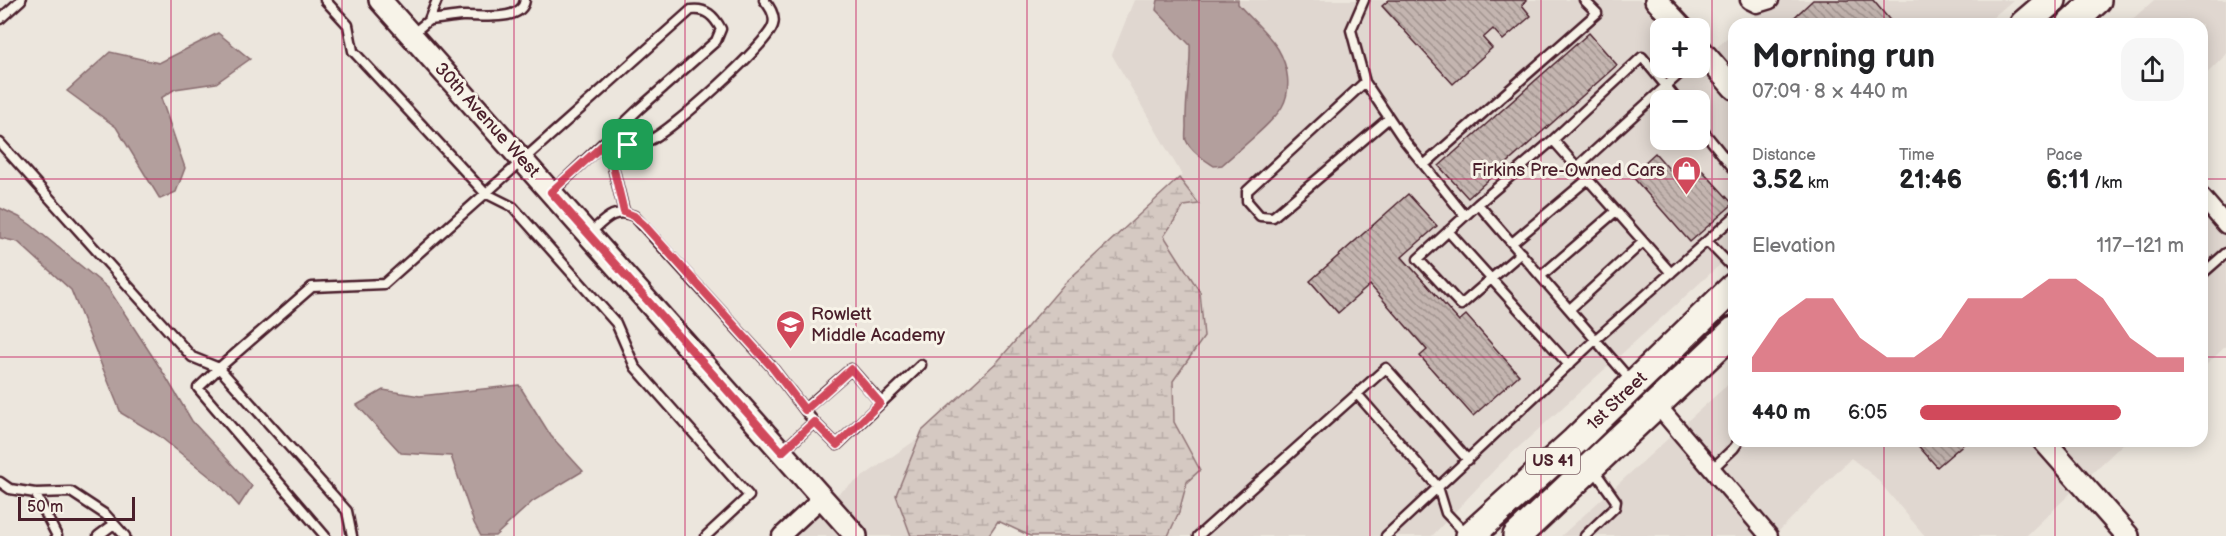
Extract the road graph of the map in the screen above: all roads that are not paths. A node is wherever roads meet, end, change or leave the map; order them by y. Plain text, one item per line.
1 (21, 0) edge
2 (325, 0) edge
3 (380, 0) edge
4 (437, 0) edge
5 (525, 0) edge
6 (701, 0) edge
7 (765, 0) edge
8 (1364, 0) edge
9 (1584, 0) edge
10 (1656, 0) edge
11 (1749, 0) edge
12 (1770, 0) edge
13 (2052, 0) edge
14 (2097, 0) edge
15 (691, 10) junction
16 (1673, 18) edge
17 (2031, 18) edge
18 (2078, 18) edge
19 (0, 19) edge
20 (429, 20) junction
21 (411, 35) junction
22 (1710, 62) edge
23 (1674, 78) edge
24 (1728, 81) edge
25 (1365, 82) junction
26 (1665, 86) junction
27 (1668, 90) edge
28 (1389, 118) junction
29 (1710, 139) edge
30 (1553, 140) junction
31 (0, 143) edge
32 (605, 143) junction
33 (628, 145) junction
34 (522, 159) junction
35 (1728, 161) edge
36 (1424, 165) junction
37 (1577, 167) junction
38 (1588, 179) junction
39 (551, 192) junction
40 (485, 193) junction
41 (1478, 204) junction
42 (2208, 204) edge
43 (1616, 211) junction
44 (624, 212) junction
45 (1465, 216) junction
46 (1728, 222) edge
47 (2226, 225) edge
48 (1448, 231) junction
49 (589, 234) junction
50 (1707, 241) junction
51 (1643, 242) junction
52 (1512, 243) junction
53 (1521, 253) junction
54 (2226, 254) edge
55 (1728, 263) edge
56 (2208, 269) edge
57 (1671, 273) junction
58 (1541, 276) junction
59 (1491, 279) junction
60 (1728, 293) edge
61 (1570, 309) junction
62 (1728, 337) edge
63 (1596, 339) junction
64 (921, 365) dead end
65 (1569, 365) junction
66 (219, 368) junction
67 (1634, 384) junction
68 (1357, 394) junction
69 (880, 403) junction
70 (1657, 405) junction
71 (805, 410) junction
72 (814, 422) junction
73 (1735, 447) edge
74 (2049, 447) edge
75 (782, 452) junction
76 (1468, 460) junction
77 (1592, 467) junction
78 (1711, 470) junction
79 (0, 482) edge
80 (1438, 487) junction
81 (35, 493) junction
82 (822, 498) junction
83 (114, 524) junction
84 (57, 536) edge
85 (99, 536) edge
86 (125, 536) edge
87 (325, 536) edge
88 (352, 536) edge
89 (706, 536) edge
90 (781, 536) edge
91 (856, 536) edge
92 (1198, 536) edge
93 (1386, 536) edge
94 (1469, 536) edge
95 (1506, 536) edge
96 (1517, 536) edge
97 (1585, 536) edge
98 (1769, 536) edge
99 (2128, 536) edge

1 - 19 lane
2 - 40 lane
3 - 21 street, 30th Avenue West
4 - 20 lane
5 - 20 lane
6 - 15 lane
7 - 33 lane
8 - 25 lane
9 - 36 lane
10 - 16 street
11 - 12 street
13 - 17 main road
14 - 18 main road
15 - 32 lane
15 - 34 lane
20 - 21 lane
21 - 34 street, 30th Avenue West
22 - 24 street
23 - 26 lane
25 - 28 lane
25 - 28 lane
26 - 27 lane
26 - 30 lane
26 - 37 lane
28 - 36 lane
29 - 35 lane
30 - 37 lane
30 - 41 lane
31 - 66 lane
32 - 33 lane
32 - 39 lane
33 - 44 lane
34 - 39 street, 30th Avenue West
34 - 40 lane
36 - 45 lane
37 - 38 lane
38 - 43 lane
38 - 52 lane
39 - 49 street, 30th Avenue West
40 - 66 lane
40 - 89 lane
41 - 45 lane
41 - 52 lane
42 - 47 street
43 - 51 lane
43 - 58 lane
44 - 49 lane
44 - 71 lane
45 - 48 lane
46 - 50 lane
48 - 59 lane
48 - 59 lane
49 - 75 street, 30th Avenue West
50 - 55 lane
50 - 57 lane
51 - 57 lane
51 - 61 lane
52 - 53 lane
53 - 58 lane
53 - 59 lane
54 - 56 lane
57 - 63 lane
58 - 61 lane
59 - 65 lane
60 - 67 main road, 1st Street / US 41
61 - 63 lane
62 - 70 main road, 1st Street / US 41
63 - 65 lane
63 - 67 lane
64 - 69 lane
65 - 76 lane
66 - 87 lane
66 - 88 lane
67 - 94 main road, 1st Street / US 41
67 - 95 main road
68 - 76 lane
68 - 80 lane
68 - 92 lane
69 - 71 lane
69 - 72 lane
70 - 77 main road, 1st Street / US 41
70 - 78 street
71 - 72 lane
72 - 75 lane
73 - 78 lane
74 - 99 street
75 - 82 street, 30th Avenue West
76 - 80 lane
77 - 96 main road, 1st Street / US 41
77 - 97 lane
78 - 98 street
79 - 81 lane
80 - 93 lane
80 - 94 lane
81 - 83 lane
81 - 84 lane
82 - 90 street
82 - 91 street, 30th Avenue West
83 - 85 lane
83 - 86 lane

